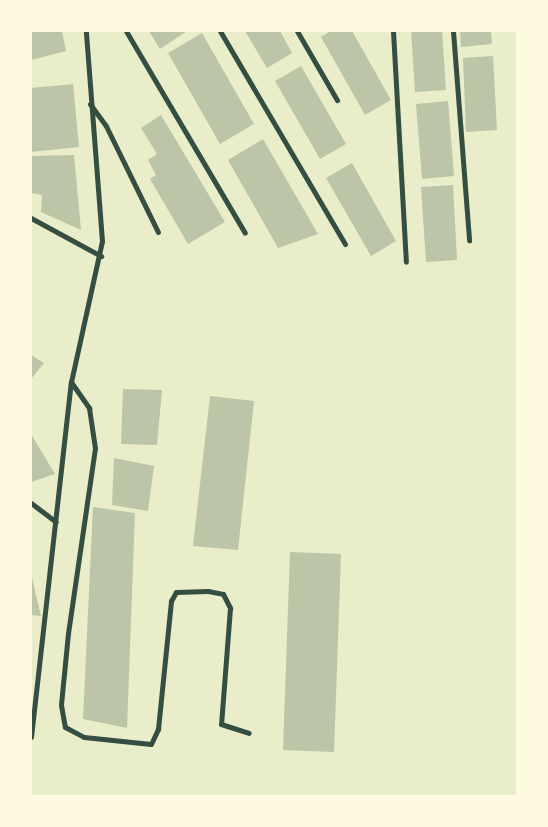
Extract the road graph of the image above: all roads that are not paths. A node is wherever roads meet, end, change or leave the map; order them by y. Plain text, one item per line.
1 (86, 31) edge
2 (126, 31) edge
3 (220, 31) edge
4 (297, 31) edge
5 (393, 31) edge
6 (453, 31) edge
7 (337, 100) dead end
8 (89, 104) junction
9 (31, 218) edge
10 (158, 232) dead end
11 (244, 233) dead end
12 (469, 240) dead end
13 (346, 244) dead end
14 (100, 256) junction
15 (406, 262) dead end
16 (71, 382) junction
17 (31, 504) edge
18 (56, 522) junction
19 (249, 733) dead end
20 (31, 737) edge

1 - 8 street
2 - 11 street
3 - 13 street
4 - 7 street
5 - 15 street
6 - 12 street
8 - 10 street
8 - 14 street
9 - 14 street
14 - 16 street
16 - 18 street
16 - 19 street
17 - 18 street
18 - 20 street

